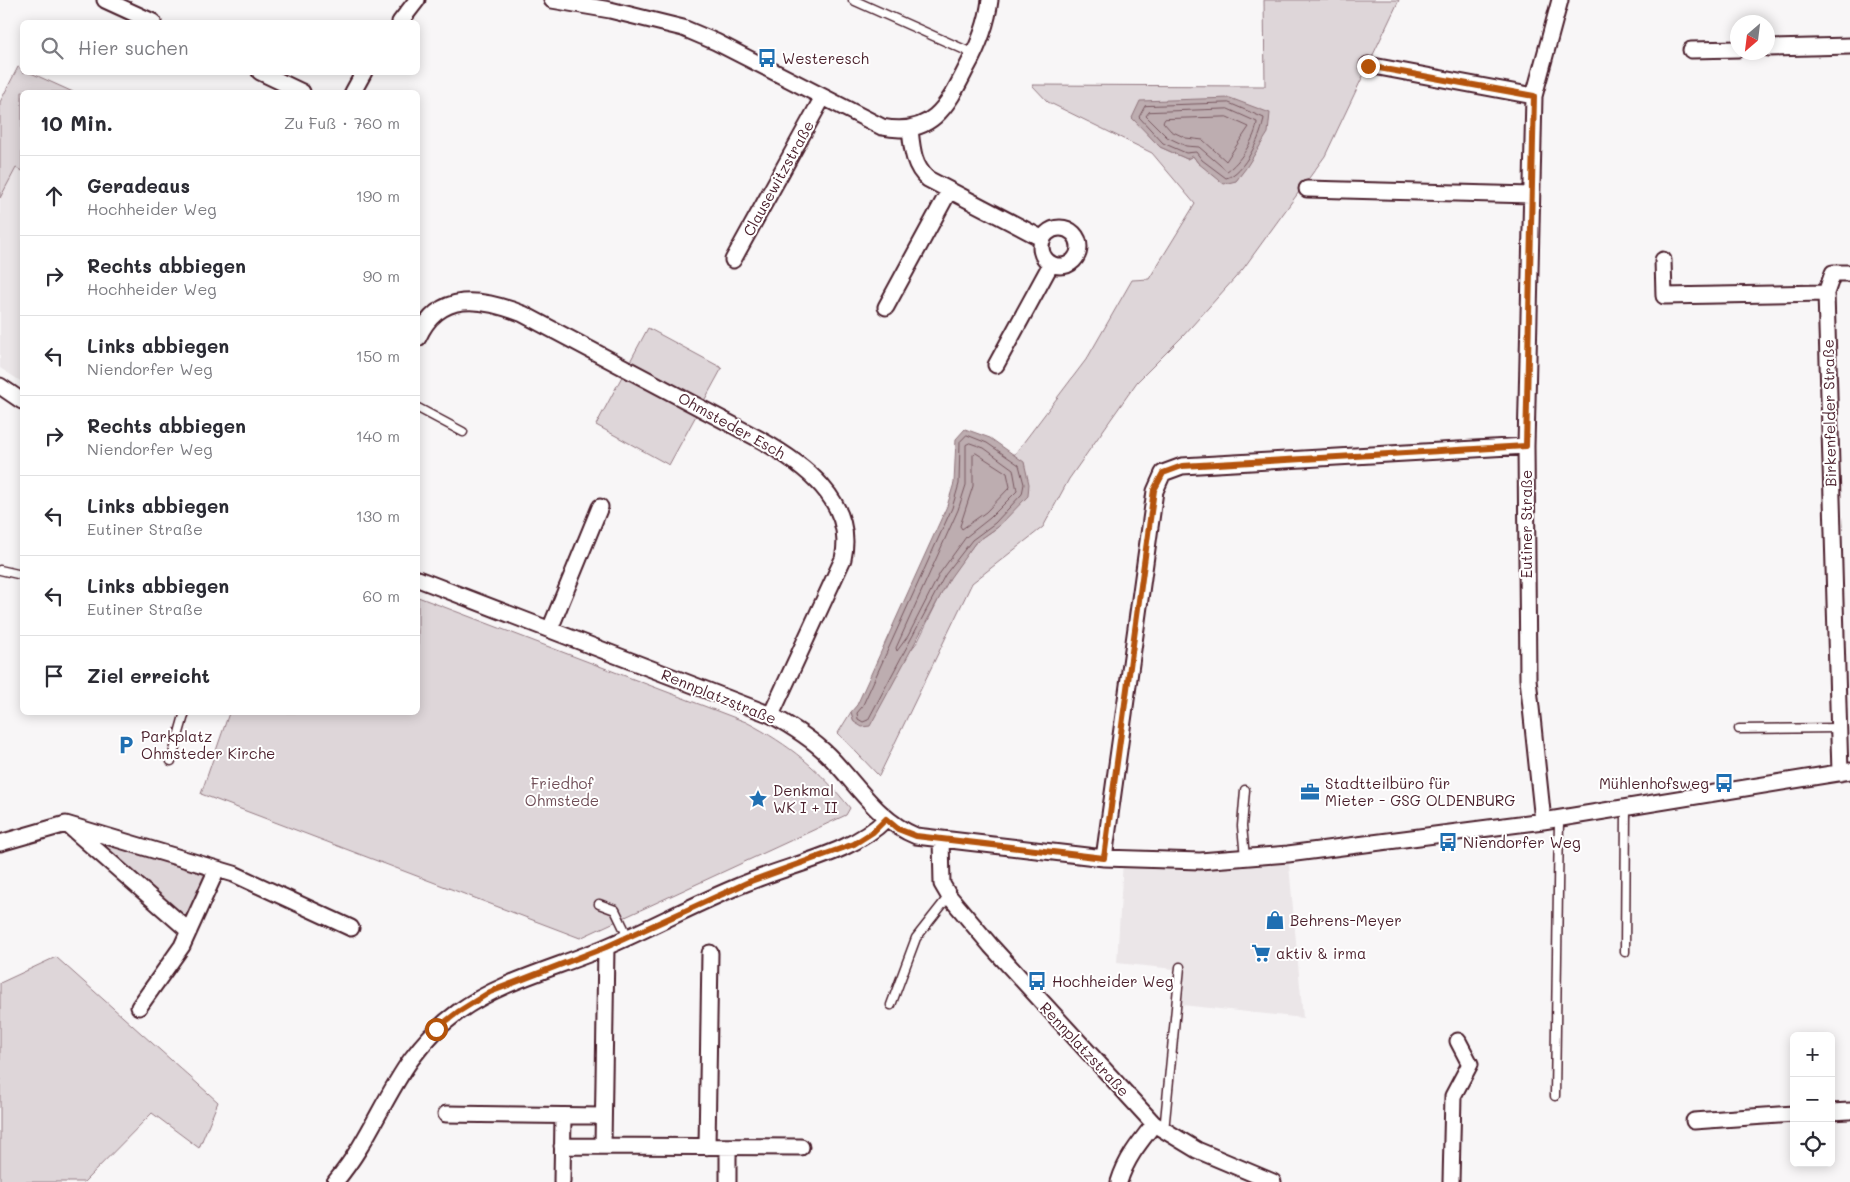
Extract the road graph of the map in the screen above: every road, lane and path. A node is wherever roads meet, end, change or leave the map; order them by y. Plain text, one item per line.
1 (417, 0) edge
2 (552, 0) edge
3 (854, 0) edge
4 (990, 0) edge
5 (1560, 0) edge
6 (115, 2) edge
7 (149, 20) edge
8 (402, 20) edge
9 (1850, 46) edge
10 (1775, 48) edge
11 (1730, 49) edge
12 (1691, 50) dead end
13 (974, 54) junction
14 (1368, 66) dead end
15 (266, 75) edge
16 (362, 75) edge
17 (298, 90) edge
18 (354, 90) edge
19 (1534, 96) junction
20 (823, 97) junction
21 (910, 129) junction
22 (1308, 189) dead end
23 (949, 191) junction
24 (1531, 195) junction
25 (1043, 239) junction
26 (732, 260) dead end
27 (1663, 260) dead end
28 (1052, 264) junction
29 (1850, 273) edge
30 (1826, 293) junction
31 (886, 307) dead end
32 (420, 335) edge
33 (996, 365) dead end
34 (0, 386) edge
35 (20, 400) edge
36 (420, 409) edge
37 (463, 432) dead end
38 (1526, 446) junction
39 (600, 507) dead end
40 (0, 570) edge
41 (20, 575) edge
42 (420, 580) edge
43 (550, 630) junction
44 (184, 715) edge
45 (771, 715) junction
46 (1838, 728) junction
47 (1739, 729) dead end
48 (172, 762) dead end
49 (1845, 772) edge
50 (1245, 790) dead end
51 (1626, 808) junction
52 (886, 819) junction
53 (1559, 819) junction
54 (1542, 822) junction
55 (66, 824) junction
56 (941, 839) junction
57 (0, 844) edge
58 (1246, 857) junction
59 (1104, 858) junction
60 (217, 869) junction
61 (949, 896) junction
62 (599, 904) dead end
63 (351, 928) dead end
64 (188, 931) junction
65 (628, 937) junction
66 (606, 947) junction
67 (1625, 952) dead end
68 (710, 953) dead end
69 (1180, 967) dead end
70 (891, 1005) dead end
71 (139, 1007) dead end
72 (1458, 1041) dead end
73 (1555, 1096) dead end
74 (1850, 1111) edge
75 (1835, 1112) edge
76 (446, 1114) dead end
77 (1790, 1114) edge
78 (563, 1116) junction
79 (604, 1116) junction
80 (1694, 1121) dead end
81 (1159, 1128) junction
82 (562, 1146) junction
83 (603, 1146) junction
84 (707, 1147) junction
85 (728, 1147) junction
86 (800, 1147) dead end
87 (335, 1182) edge
88 (562, 1182) edge
89 (728, 1182) edge
90 (1119, 1182) edge
91 (1273, 1182) edge
92 (1451, 1182) edge

1 - 8 street
2 - 20 street
3 - 13 lane
4 - 13 street
5 - 19 street, Eutiner Straße
6 - 7 street
9 - 10 street
11 - 12 street
13 - 21 street
14 - 19 street
15 - 17 street
16 - 18 street
19 - 24 street, Eutiner Straße
20 - 21 street
20 - 26 street, Clausewitzstraße
21 - 23 street
22 - 24 street
23 - 25 street
23 - 31 street
24 - 38 street, Eutiner Straße
25 - 28 street
25 - 28 street
27 - 30 street
28 - 33 street
29 - 30 street, Birkenfelder Straße
30 - 46 street, Birkenfelder Straße
32 - 45 street, Ohmsteder Esch
34 - 35 street
36 - 37 lane
38 - 54 street, Eutiner Straße
38 - 59 street
39 - 43 street
40 - 41 lane
42 - 43 street, Rennplatzstraße
43 - 45 street, Rennplatzstraße
44 - 48 lane
45 - 52 street, Rennplatzstraße
46 - 47 lane
46 - 49 street, Birkenfelder Straße
49 - 51 street
50 - 58 lane
51 - 53 street
51 - 67 lane
52 - 56 street
52 - 65 street
53 - 54 street
53 - 73 lane
54 - 58 street
55 - 57 street
55 - 60 street
55 - 64 street
56 - 59 street
56 - 61 street, Rennplatzstraße
58 - 59 street
60 - 63 street
60 - 64 street
61 - 70 lane
61 - 81 street, Rennplatzstraße
62 - 65 lane
64 - 71 street
65 - 66 street
66 - 79 street
66 - 87 street
68 - 84 street
69 - 81 lane
72 - 92 street
74 - 75 street
76 - 78 street
77 - 80 street
78 - 79 street
78 - 82 street
79 - 83 street
81 - 90 street
81 - 91 street, Rennplatzstraße
82 - 83 street
82 - 88 street
83 - 84 street
84 - 85 street
85 - 86 street
85 - 89 street

